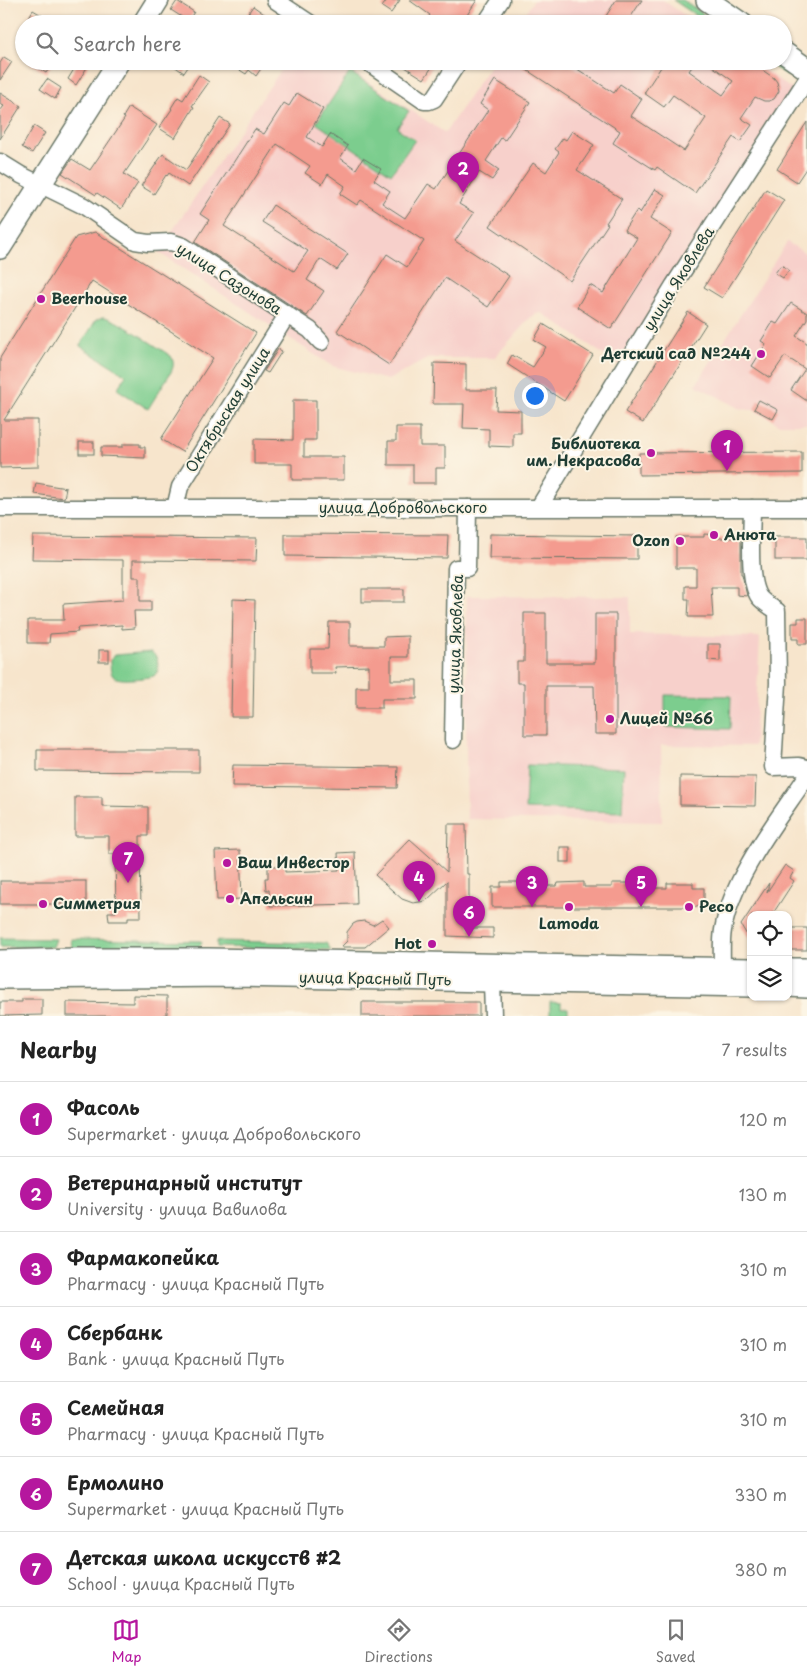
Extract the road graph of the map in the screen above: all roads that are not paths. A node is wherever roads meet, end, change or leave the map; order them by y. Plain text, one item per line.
1 (158, 0) edge
2 (275, 0) edge
3 (501, 0) edge
4 (708, 0) edge
5 (149, 15) edge
6 (298, 15) edge
7 (491, 15) edge
8 (729, 15) edge
9 (792, 58) edge
10 (807, 69) edge
11 (113, 70) edge
12 (379, 70) edge
13 (454, 70) edge
14 (807, 79) edge
15 (0, 162) edge
16 (40, 185) junction
17 (0, 248) edge
18 (287, 316) junction
19 (321, 342) dead end
20 (539, 507) junction
21 (0, 508) edge
22 (175, 508) junction
23 (468, 508) junction
24 (752, 508) junction
25 (807, 508) edge
26 (453, 740) dead end
27 (807, 768) edge
28 (807, 776) edge
29 (0, 961) edge
30 (722, 968) junction
31 (747, 969) edge
32 (792, 969) edge
33 (807, 969) edge
34 (491, 973) junction
35 (0, 978) edge
36 (747, 986) edge
37 (792, 986) edge
38 (807, 987) edge
39 (493, 1016) edge

1 - 5 main road
2 - 6 street
3 - 7 street
4 - 8 main road
9 - 10 main road
11 - 16 main road
12 - 13 street
14 - 20 street, улица Яковлева
15 - 16 street, улица Сазонова
16 - 17 main road
16 - 18 street, улица Сазонова
18 - 19 street, улица Сазонова
18 - 22 street, Октябрьская улица
20 - 23 street, улица Добровольского
20 - 24 street, улица Добровольского
21 - 22 street, улица Добровольского
22 - 23 street, улица Добровольского
23 - 26 street, улица Яковлева
24 - 25 street, улица Добровольского
24 - 27 street
28 - 30 street
29 - 34 main road, улица Красный Путь
30 - 31 main road, улица Красный Путь
30 - 34 main road, улица Красный Путь
32 - 33 main road
34 - 35 main road, улица Красный Путь
34 - 36 main road, улица Красный Путь
34 - 39 street
37 - 38 main road

